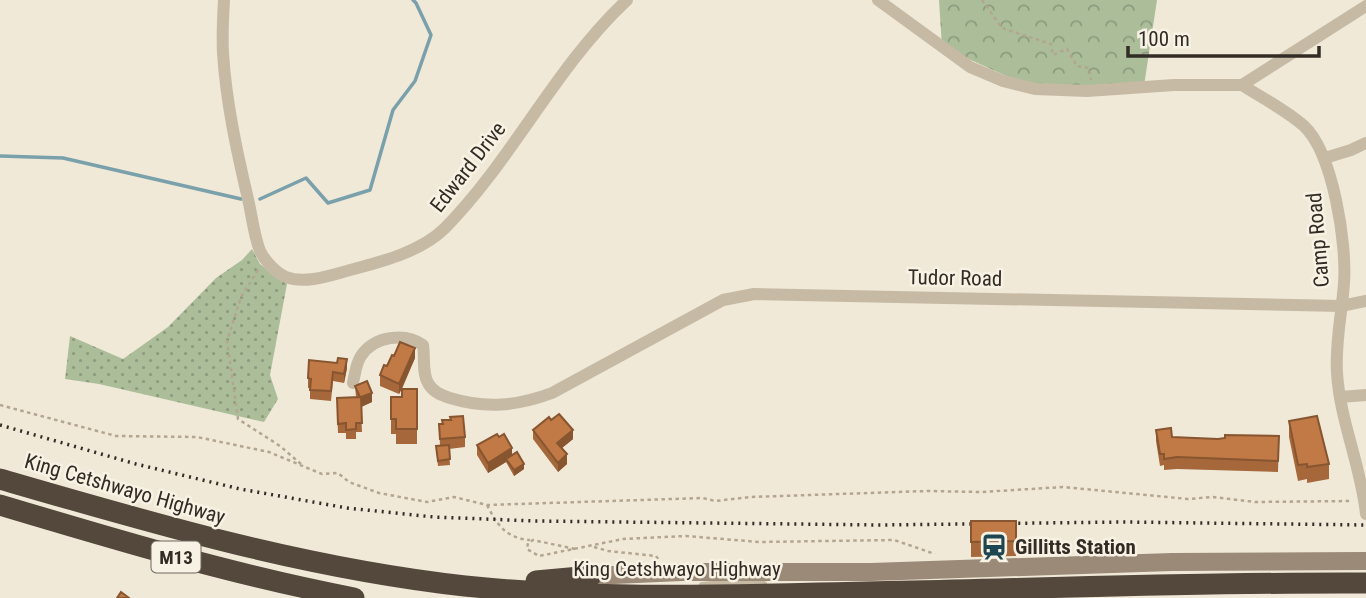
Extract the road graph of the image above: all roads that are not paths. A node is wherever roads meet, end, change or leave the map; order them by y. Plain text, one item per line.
1 (223, 0) edge
2 (627, 0) edge
3 (878, 0) edge
4 (1366, 6) edge
5 (1242, 85) junction
6 (1366, 143) edge
7 (1325, 158) junction
8 (1366, 301) edge
9 (1341, 306) junction
10 (353, 383) dead end
11 (1366, 395) edge
12 (1340, 397) junction
13 (0, 479) edge
14 (0, 505) edge
15 (1365, 507) edge
16 (1366, 561) edge
17 (591, 576) joint
18 (1366, 583) edge
19 (285, 585) junction
20 (467, 586) junction
21 (323, 598) edge
22 (354, 598) edge

1 - 2 street, Edward Drive
3 - 5 street
4 - 5 street
5 - 7 street, Camp Road
6 - 7 street
7 - 9 street, Camp Road
8 - 9 street, Tudor Road
9 - 10 street, Tudor Road
9 - 12 street, Camp Road
11 - 12 street
12 - 15 street, Camp Road
13 - 20 highway, King Cetshwayo Highway / M13
14 - 19 highway, M13
16 - 17 street
17 - 20 highway
18 - 20 highway, King Cetshwayo Highway / M13
19 - 21 highway
19 - 22 highway, M13

